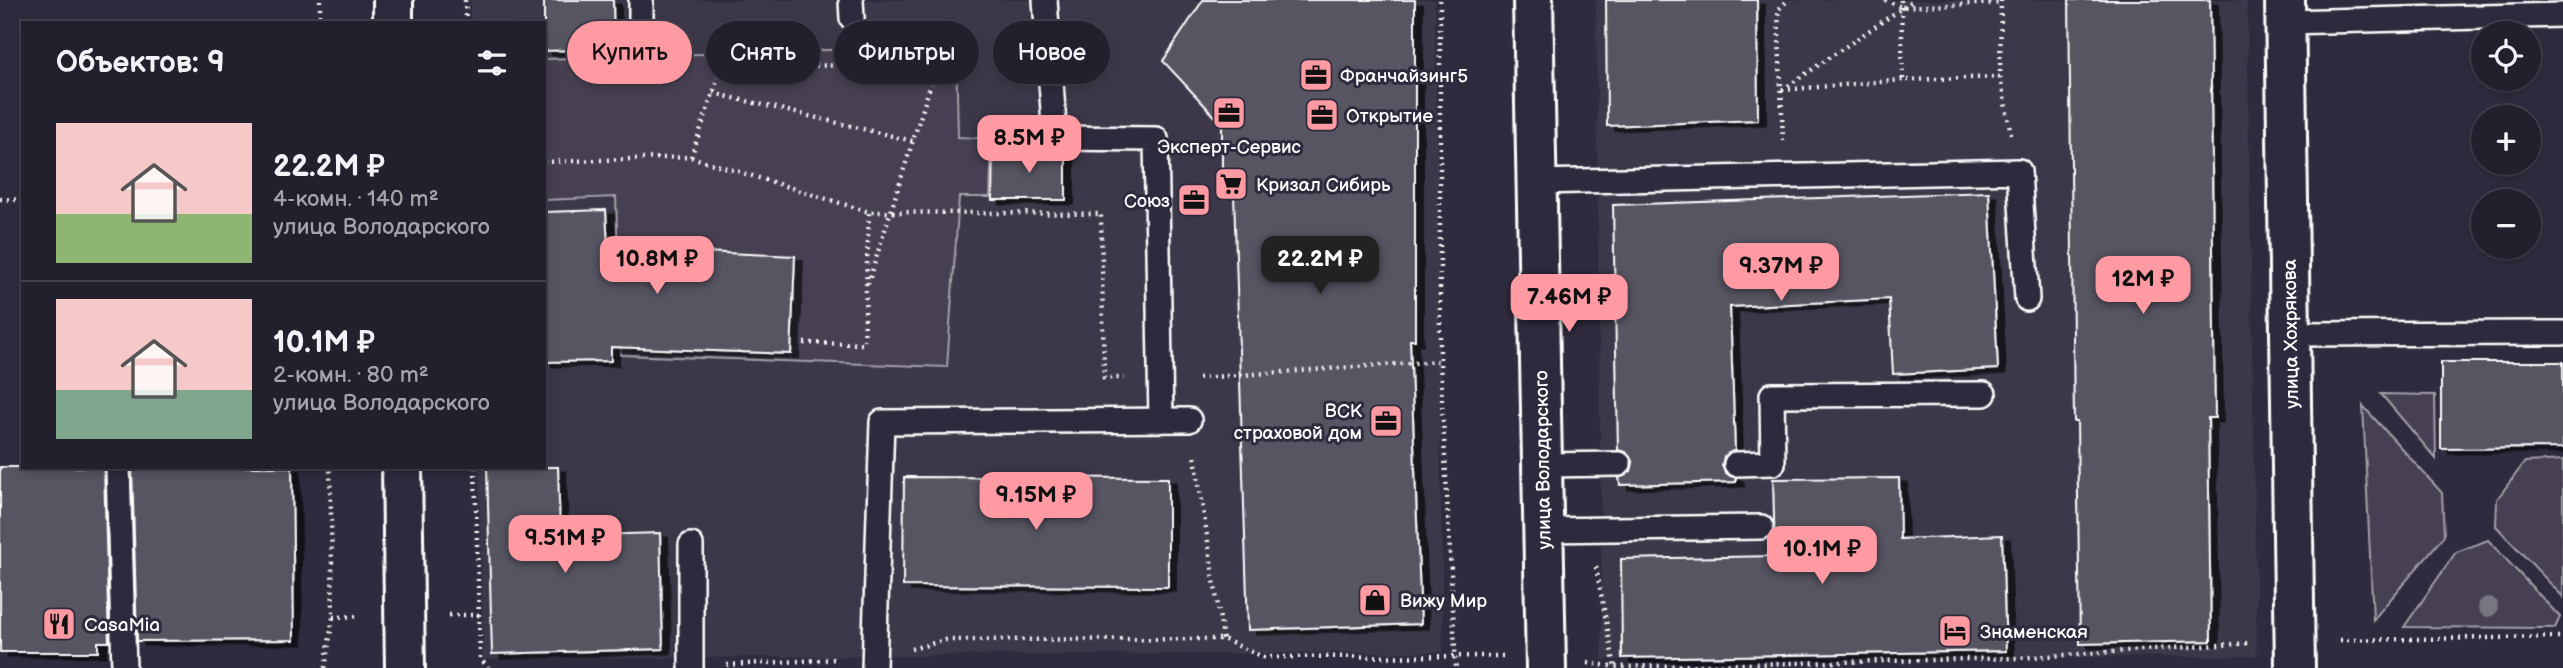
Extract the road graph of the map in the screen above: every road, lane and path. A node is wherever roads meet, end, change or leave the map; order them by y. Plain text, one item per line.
1 (320, 0) edge
2 (393, 0) edge
3 (465, 0) edge
4 (1045, 0) edge
5 (1440, 0) edge
6 (1533, 0) edge
7 (1788, 0) edge
8 (1885, 0) edge
9 (1900, 0) edge
10 (1914, 0) edge
11 (2001, 2) edge
12 (1901, 8) junction
13 (2285, 11) edge
14 (2563, 15) edge
15 (320, 21) edge
16 (393, 21) edge
17 (466, 21) edge
18 (2000, 77) junction
19 (1903, 80) junction
20 (1781, 90) junction
21 (713, 93) junction
22 (913, 141) junction
23 (691, 157) junction
24 (546, 162) edge
25 (2018, 172) junction
26 (1784, 176) junction
27 (1536, 181) junction
28 (0, 199) edge
29 (21, 200) edge
30 (869, 212) junction
31 (891, 212) junction
32 (867, 287) junction
33 (2027, 299) dead end
34 (2563, 333) edge
35 (2290, 334) junction
36 (804, 342) dead end
37 (1440, 361) junction
38 (1160, 379) junction
39 (1984, 394) dead end
40 (1161, 420) junction
41 (1189, 420) joint
42 (1619, 464) dead end
43 (1736, 464) dead end
44 (1542, 465) junction
45 (118, 469) edge
46 (330, 469) edge
47 (402, 469) edge
48 (475, 469) edge
49 (1761, 527) dead end
50 (1543, 530) junction
51 (691, 545) dead end
52 (2563, 637) edge
53 (1223, 639) junction
54 (2295, 654) edge
55 (1457, 657) junction
56 (1546, 662) edge
57 (874, 663) edge
58 (691, 667) edge
59 (124, 668) edge
60 (325, 668) edge
61 (405, 668) edge
62 (488, 668) edge
63 (1457, 668) edge

1 - 15 path
2 - 16 street
3 - 17 path
4 - 38 lane
5 - 37 path
6 - 27 street, улица Володарского
7 - 20 path
8 - 12 path
9 - 12 path
10 - 12 path
11 - 12 path
11 - 18 path
12 - 19 path
12 - 20 path
13 - 14 lane
13 - 35 street, улица Хохрякова
18 - 19 path
18 - 25 path
19 - 20 path
20 - 26 path
21 - 22 path
21 - 22 path
21 - 23 path
22 - 31 path
23 - 24 path
23 - 30 path
25 - 26 lane
25 - 33 lane
26 - 27 lane
27 - 44 street, улица Володарского
28 - 29 path
30 - 31 path
30 - 32 path
31 - 32 path
31 - 38 path
32 - 36 path
34 - 35 lane
35 - 54 street, улица Хохрякова
37 - 38 path
37 - 55 path
38 - 40 lane
39 - 43 lane
40 - 41 lane
40 - 57 lane
41 - 53 path
42 - 44 lane
44 - 50 street, улица Володарского
45 - 59 lane
46 - 60 path
47 - 61 street
48 - 62 path
49 - 50 lane
50 - 56 street, улица Володарского
51 - 58 lane
52 - 54 path
53 - 55 path
53 - 57 path
54 - 56 path
55 - 56 path
55 - 63 path
57 - 58 path

